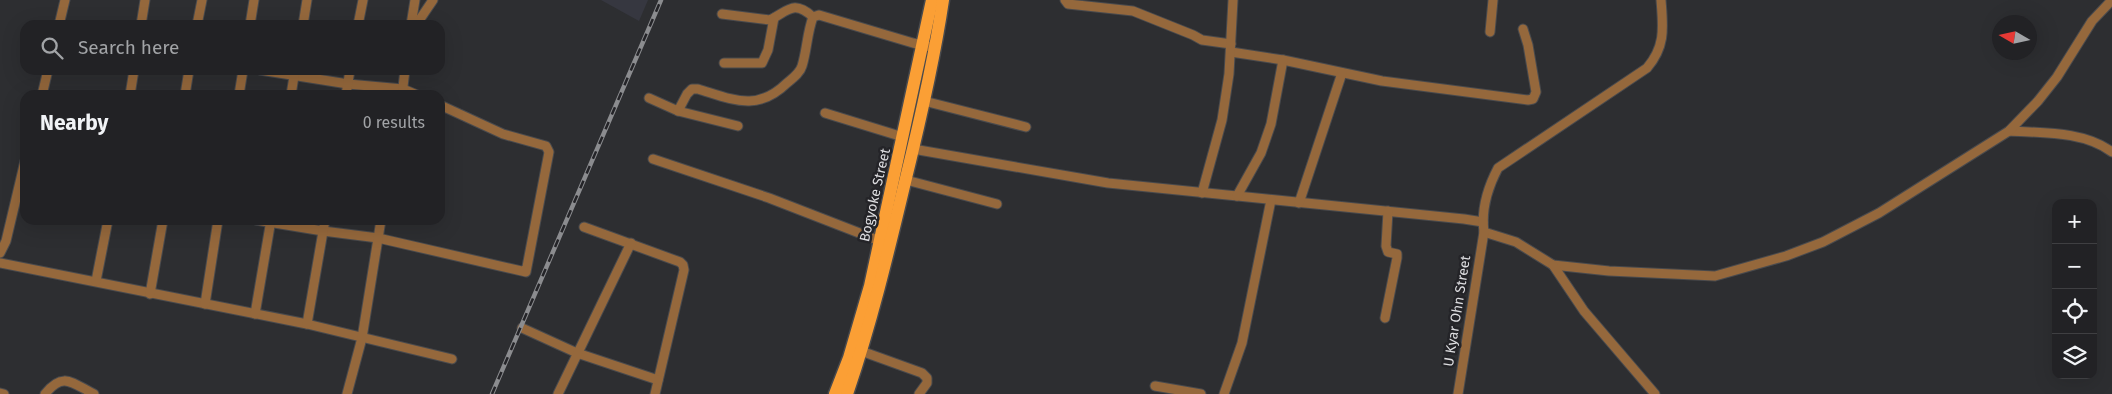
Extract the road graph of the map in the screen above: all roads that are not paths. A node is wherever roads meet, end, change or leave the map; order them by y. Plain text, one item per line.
1 (65, 0) edge
2 (145, 0) edge
3 (202, 0) edge
4 (254, 0) edge
5 (307, 0) edge
6 (363, 0) edge
7 (415, 0) edge
8 (433, 0) edge
9 (932, 0) edge
10 (943, 0) edge
11 (1065, 0) edge
12 (1233, 0) edge
13 (1493, 0) edge
14 (1661, 0) edge
15 (2112, 0) edge
16 (722, 14) dead end
17 (813, 17) junction
18 (774, 18) junction
19 (60, 20) edge
20 (142, 20) edge
21 (199, 20) edge
22 (251, 20) edge
23 (304, 20) edge
24 (359, 20) edge
25 (413, 20) edge
26 (419, 20) edge
27 (1523, 30) dead end
28 (1490, 32) dead end
29 (930, 46) junction
30 (1231, 48) junction
31 (1283, 60) junction
32 (724, 63) dead end
33 (1342, 73) junction
34 (47, 75) edge
35 (133, 75) edge
36 (188, 75) edge
37 (241, 75) edge
38 (295, 75) edge
39 (305, 75) edge
40 (349, 75) edge
41 (404, 75) edge
42 (348, 84) junction
43 (43, 90) edge
44 (131, 90) edge
45 (186, 90) edge
46 (239, 90) edge
47 (292, 90) edge
48 (347, 90) edge
49 (388, 90) edge
50 (402, 90) edge
51 (649, 98) dead end
52 (924, 101) junction
53 (445, 107) edge
54 (678, 111) junction
55 (825, 113) dead end
56 (738, 126) dead end
57 (1026, 127) dead end
58 (2009, 131) junction
59 (903, 137) junction
60 (913, 149) junction
61 (2112, 152) edge
62 (653, 159) dead end
63 (906, 180) junction
64 (20, 192) edge
65 (1202, 193) junction
66 (1237, 196) junction
67 (1271, 200) junction
68 (1299, 203) junction
69 (997, 204) dead end
70 (1388, 212) junction
71 (107, 225) edge
72 (162, 225) edge
73 (217, 225) edge
74 (270, 225) edge
75 (292, 225) edge
76 (324, 225) edge
77 (380, 225) edge
78 (584, 227) dead end
79 (1483, 227) junction
80 (323, 231) junction
81 (378, 238) junction
82 (880, 241) junction
83 (631, 243) junction
84 (0, 253) edge
85 (0, 263) edge
86 (1553, 265) junction
87 (96, 281) junction
88 (150, 294) junction
89 (205, 304) junction
90 (255, 314) junction
91 (1385, 318) dead end
92 (307, 324) junction
93 (522, 328) dead end
94 (362, 338) junction
95 (861, 351) junction
96 (577, 353) junction
97 (452, 359) dead end
98 (658, 380) junction
99 (1155, 386) dead end
100 (0, 393) edge
101 (4, 394) edge
102 (45, 394) edge
103 (94, 394) edge
104 (347, 394) edge
105 (558, 394) edge
106 (655, 394) edge
107 (835, 394) edge
108 (847, 394) edge
109 (920, 394) edge
110 (1201, 394) edge
111 (1224, 394) edge
112 (1458, 394) edge
113 (1655, 394) edge

1 - 19 street
2 - 20 street
3 - 21 street
4 - 22 street
5 - 23 street
6 - 24 street
7 - 25 street
8 - 26 street
9 - 29 main road, Bogyoke Street
10 - 29 main road, Bogyoke Street
11 - 30 street
12 - 30 street
13 - 28 street
14 - 79 street, U Kyar Ohn Street
15 - 58 street
16 - 18 street
17 - 18 street
17 - 29 street
17 - 54 street
18 - 32 street
27 - 33 street
29 - 52 main road, Bogyoke Street
29 - 59 main road, Bogyoke Street
30 - 31 street
30 - 65 street
31 - 33 street
31 - 66 street
33 - 68 street
34 - 43 street
35 - 44 street
36 - 45 street
37 - 46 street
38 - 47 street
39 - 42 street
40 - 42 street
41 - 50 street
42 - 48 street
42 - 49 street
51 - 54 street
52 - 57 street
52 - 60 main road, Bogyoke Street
53 - 81 street
54 - 56 street
55 - 59 street
58 - 61 street
58 - 86 street
59 - 82 main road, Bogyoke Street
60 - 63 main road, Bogyoke Street
60 - 65 street
62 - 82 street
63 - 69 street
63 - 95 main road, Bogyoke Street
64 - 84 street
65 - 66 street
66 - 67 street
67 - 68 street
67 - 111 street
68 - 70 street
70 - 79 street
70 - 91 street
71 - 87 street
72 - 88 street
73 - 89 street
74 - 90 street
75 - 80 street
76 - 80 street
77 - 81 street
78 - 83 street
79 - 86 street
79 - 112 street, U Kyar Ohn Street
80 - 81 street
80 - 92 street
81 - 94 street
82 - 107 main road, Bogyoke Street
83 - 96 street
83 - 98 street
85 - 87 street
86 - 113 street
87 - 88 street
88 - 89 street
89 - 90 street
90 - 92 street
92 - 94 street
93 - 96 street
94 - 97 street
94 - 104 street
95 - 108 main road, Bogyoke Street
95 - 109 street
96 - 98 street
96 - 105 street
98 - 106 street
99 - 110 street
100 - 101 street
102 - 103 street

